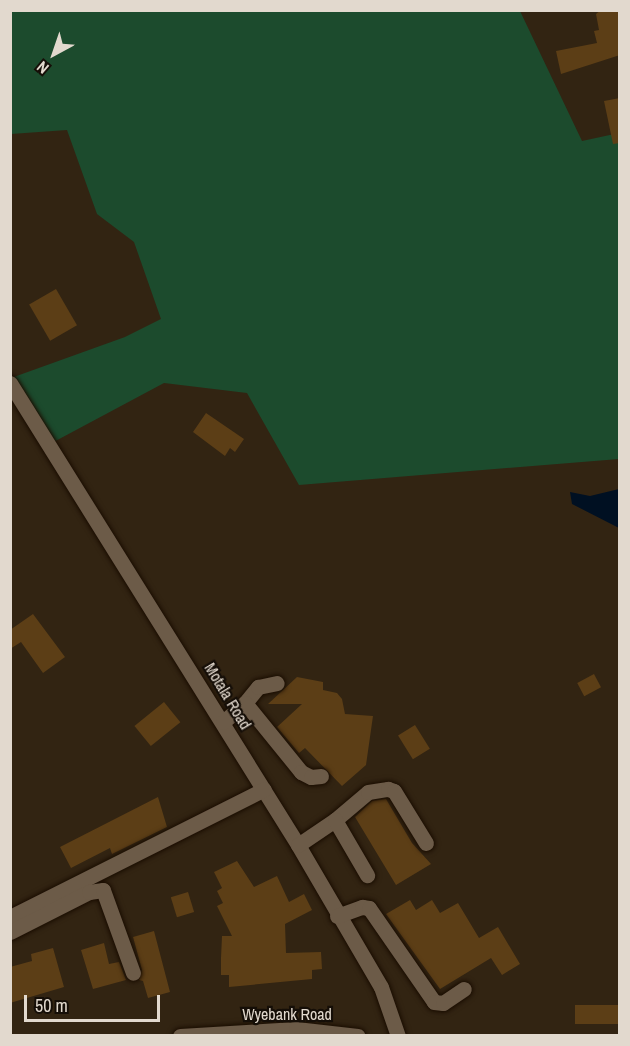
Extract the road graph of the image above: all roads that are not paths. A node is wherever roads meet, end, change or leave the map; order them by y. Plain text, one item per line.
1 (10, 384) edge
2 (277, 683) dead end
3 (245, 703) junction
4 (223, 722) junction
5 (321, 776) dead end
6 (264, 789) junction
7 (335, 820) junction
8 (426, 843) dead end
9 (298, 845) junction
10 (367, 875) dead end
11 (10, 916) edge
12 (338, 916) junction
13 (10, 932) edge
14 (133, 973) dead end
15 (464, 989) dead end
16 (180, 1035) edge
17 (358, 1035) edge
18 (398, 1035) edge

1 - 4 street, Motala Road
2 - 3 street
3 - 4 street
3 - 5 street
4 - 6 street, Motala Road
6 - 9 street, Motala Road
6 - 11 street
7 - 8 street
7 - 9 street
7 - 10 street
9 - 12 street, Motala Road
12 - 15 street
12 - 18 street, Motala Road
13 - 14 street
16 - 17 street, Wyebank Road

